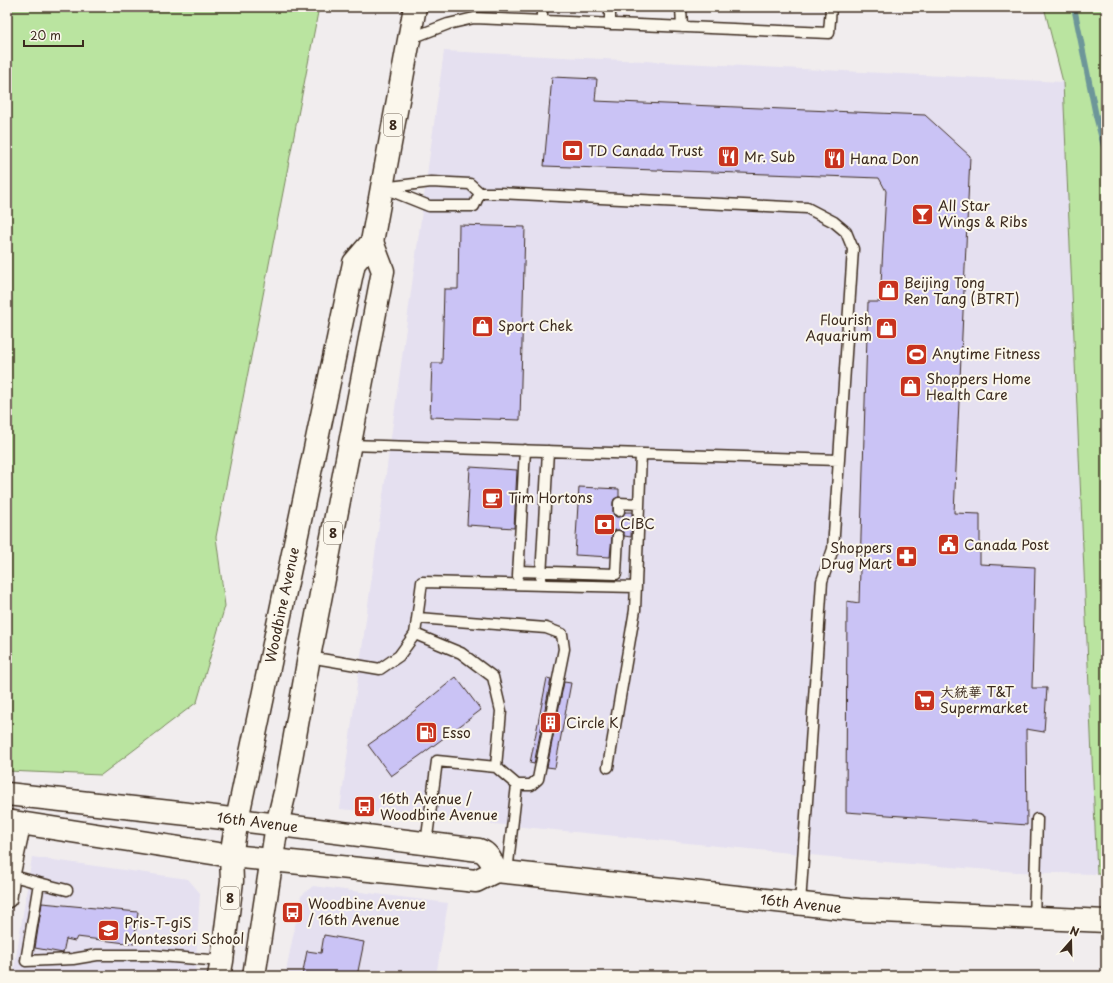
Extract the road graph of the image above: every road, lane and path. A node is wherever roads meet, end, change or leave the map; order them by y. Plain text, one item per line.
1 (415, 7) edge
2 (542, 7) edge
3 (610, 7) edge
4 (681, 7) edge
5 (831, 7) edge
6 (542, 21) junction
7 (610, 24) junction
8 (682, 27) junction
9 (409, 39) junction
10 (382, 188) junction
11 (480, 193) junction
12 (372, 242) junction
13 (349, 445) junction
14 (525, 450) junction
15 (548, 451) junction
16 (641, 454) junction
17 (839, 460) junction
18 (639, 504) junction
19 (619, 511) dead end
20 (618, 536) dead end
21 (519, 571) junction
22 (542, 571) junction
23 (518, 584) junction
24 (541, 585) junction
25 (636, 587) junction
26 (418, 618) junction
27 (416, 634) junction
28 (309, 657) junction
29 (496, 767) junction
30 (608, 767) dead end
31 (517, 785) junction
32 (7, 794) edge
33 (1037, 819) dead end
34 (237, 820) junction
35 (14, 822) edge
36 (277, 825) junction
37 (426, 844) junction
38 (232, 856) junction
39 (272, 860) junction
40 (501, 872) junction
41 (8, 875) edge
42 (39, 883) junction
43 (67, 890) dead end
44 (7, 898) edge
45 (800, 904) junction
46 (1034, 919) junction
47 (1106, 921) edge
48 (220, 968) edge
49 (254, 976) edge

1 - 9 main road, 8
2 - 6 lane
3 - 7 lane
4 - 8 lane
5 - 8 lane
6 - 7 lane
6 - 9 lane
7 - 8 lane
9 - 10 main road, 8
10 - 11 lane
10 - 11 lane
10 - 12 main road, 8
11 - 17 lane
12 - 13 main road, 8
12 - 34 main road, Woodbine Avenue / 8
13 - 14 lane
13 - 28 main road, 8
14 - 15 lane
14 - 21 lane
15 - 16 lane
15 - 22 lane
16 - 17 lane
16 - 18 lane
17 - 45 lane
18 - 19 lane
18 - 25 lane
20 - 22 lane
21 - 22 lane
21 - 23 lane
22 - 24 lane
23 - 24 lane
23 - 26 lane
24 - 25 lane
25 - 30 lane
26 - 27 lane
26 - 31 lane
27 - 28 lane
27 - 29 lane
28 - 36 main road, 8
29 - 31 lane
29 - 37 lane
31 - 40 lane
32 - 34 main road, 16th Avenue
33 - 46 lane
34 - 36 main road, 16th Avenue
34 - 38 main road, Woodbine Avenue / 8
35 - 38 main road
35 - 41 street
36 - 37 main road, 16th Avenue
36 - 39 main road, 8
37 - 40 main road, 16th Avenue
38 - 39 main road
38 - 48 main road, Woodbine Avenue / 8
39 - 40 main road
39 - 49 main road, 8
40 - 45 main road, 16th Avenue
41 - 42 lane
41 - 44 street
42 - 43 lane
42 - 48 lane
45 - 46 main road, 16th Avenue
46 - 47 main road, 16th Avenue

